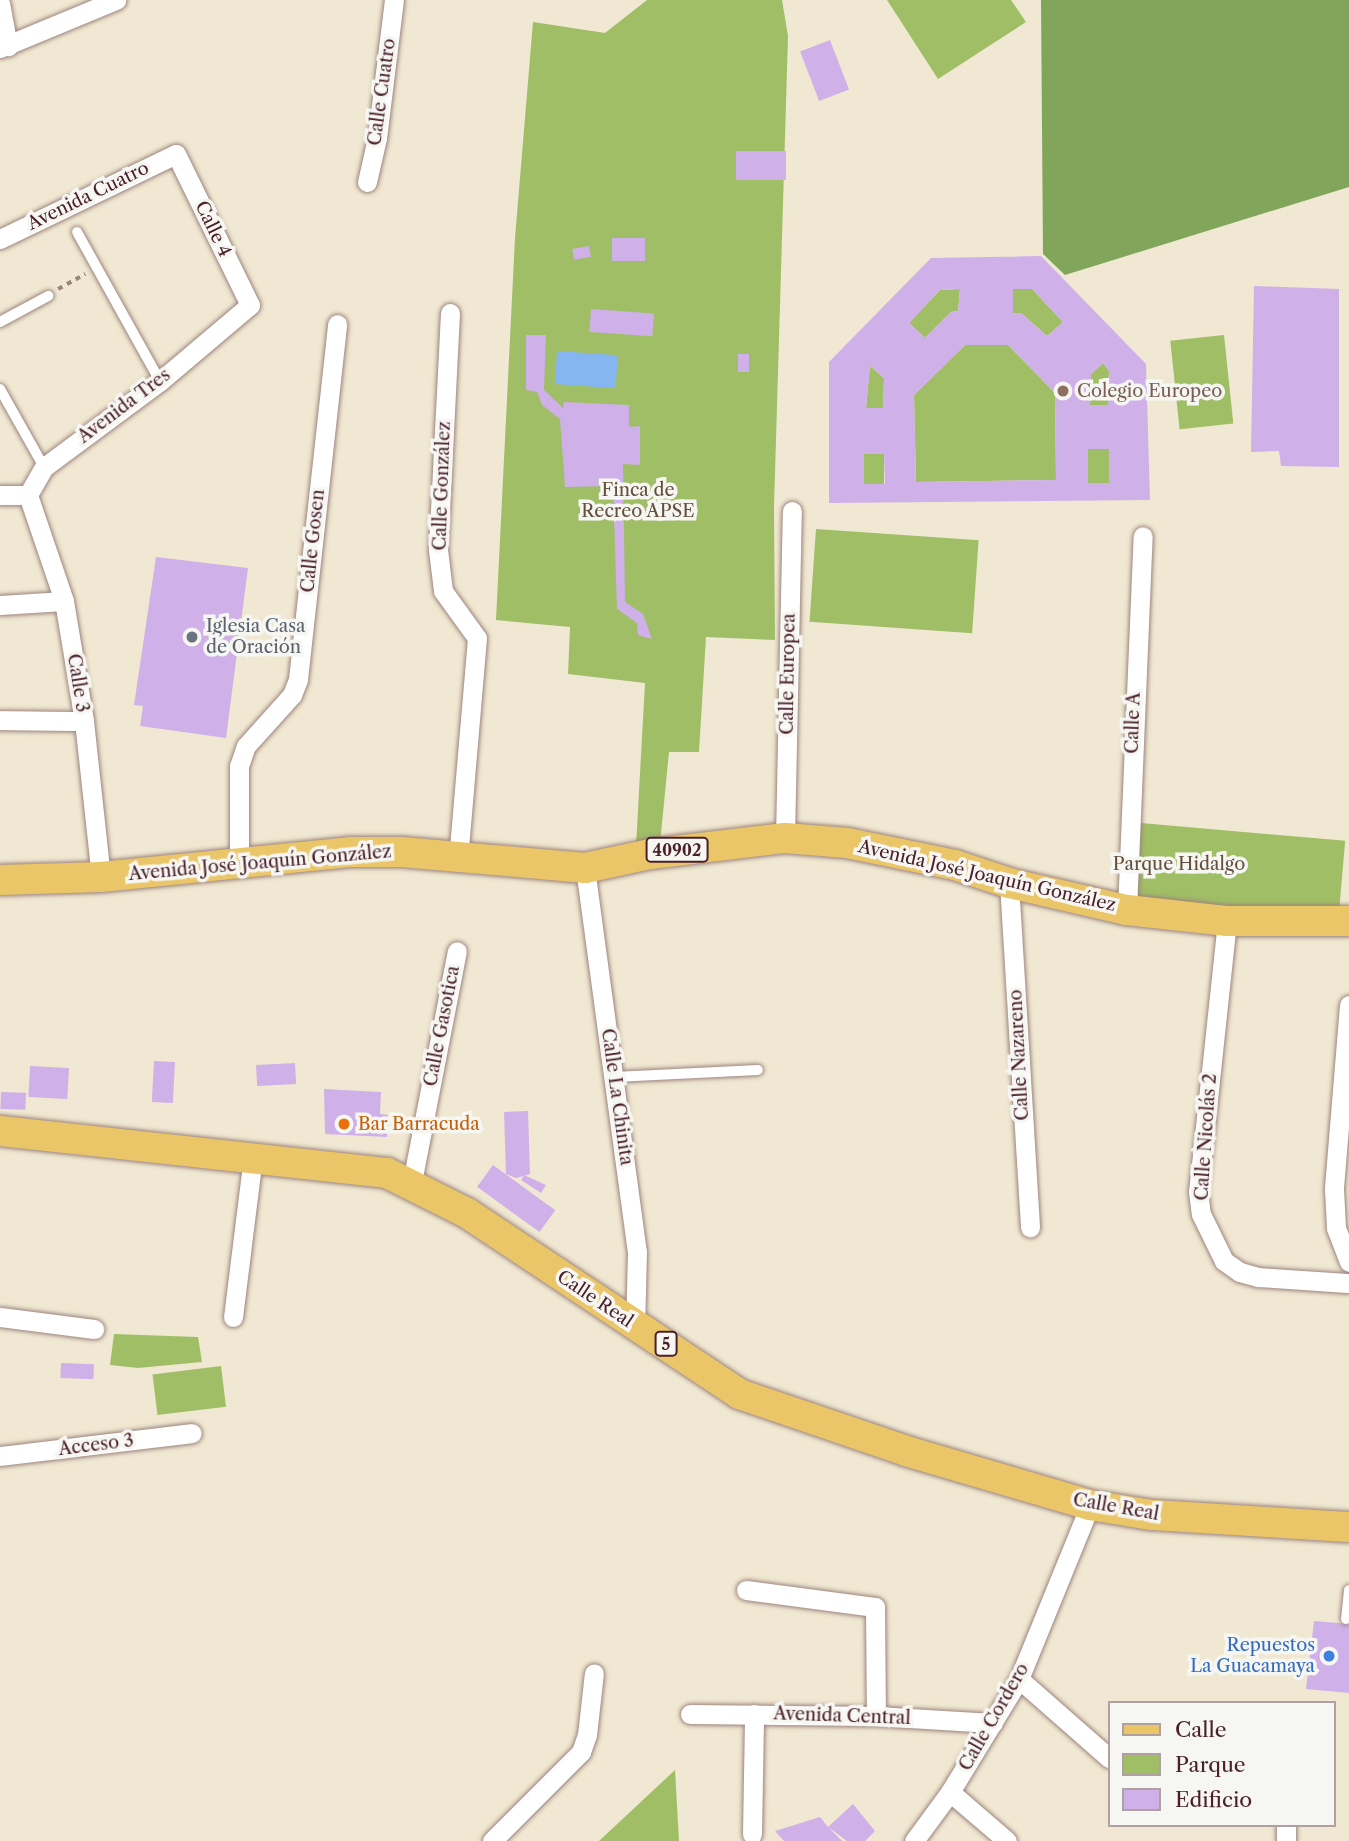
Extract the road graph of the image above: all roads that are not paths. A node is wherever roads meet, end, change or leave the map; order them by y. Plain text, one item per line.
1 (116, 0) edge
2 (394, 0) edge
3 (0, 3) edge
4 (4, 47) edge
5 (177, 154) joint
6 (367, 183) dead end
7 (77, 232) dead end
8 (0, 239) edge
9 (48, 296) road end
10 (250, 305) joint
11 (450, 313) dead end
12 (0, 322) edge
13 (337, 324) dead end
14 (160, 381) junction
15 (0, 389) edge
16 (44, 467) junction
17 (0, 495) edge
18 (28, 495) junction
19 (792, 511) dead end
20 (1143, 536) dead end
21 (64, 601) junction
22 (0, 605) edge
23 (0, 720) edge
24 (84, 721) junction
25 (785, 838) junction
26 (458, 858) junction
27 (239, 865) junction
28 (585, 868) junction
29 (101, 877) junction
30 (0, 880) edge
31 (1009, 883) junction
32 (1127, 910) junction
33 (1227, 921) junction
34 (1349, 922) edge
35 (457, 951) dead end
36 (1349, 1005) edge
37 (758, 1069) dead end
38 (614, 1077) junction
39 (0, 1131) edge
40 (253, 1156) junction
41 (412, 1182) junction
42 (1030, 1227) dead end
43 (1349, 1262) edge
44 (1349, 1283) edge
45 (0, 1317) edge
46 (233, 1317) dead end
47 (635, 1326) junction
48 (94, 1329) dead end
49 (192, 1433) dead end
50 (0, 1456) edge
51 (1090, 1505) junction
52 (1349, 1527) edge
53 (746, 1590) dead end
54 (1349, 1591) edge
55 (1346, 1619) dead end
56 (594, 1673) dead end
57 (1019, 1679) junction
58 (690, 1714) dead end
59 (754, 1714) junction
60 (876, 1716) junction
61 (993, 1723) junction
62 (1108, 1757) edge
63 (950, 1792) junction
64 (752, 1834) dead end
65 (492, 1841) edge
66 (914, 1841) edge
67 (1007, 1841) edge

1 - 4 street
2 - 6 street, Calle Cuatro
3 - 4 street
5 - 8 street, Avenida Cuatro
5 - 10 street, Calle 4
7 - 14 lane
9 - 12 lane
10 - 14 street, Avenida Tres
11 - 26 street, Calle González
13 - 27 street, Calle Gosen
14 - 16 street, Avenida Tres
15 - 16 lane
16 - 18 street, Avenida Tres
17 - 18 street
18 - 21 street, Calle 3
19 - 25 street, Calle Europea
20 - 32 street, Calle A
21 - 22 street
21 - 24 street, Calle 3
23 - 24 street
24 - 29 street, Calle 3
25 - 28 main road, Avenida José Joaquín González / 40902
25 - 31 main road, Avenida José Joaquín González / 40902
26 - 27 main road, Avenida José Joaquín González / 40902
26 - 28 main road, Avenida José Joaquín González / 40902
27 - 29 main road, Avenida José Joaquín González / 40902
28 - 38 street, Calle La Chinita
29 - 30 main road, Avenida José Joaquín González / 40902
31 - 32 main road, Avenida José Joaquín González / 40902
31 - 42 street, Calle Nazareno
32 - 33 main road, Avenida José Joaquín González / 40902
33 - 34 main road, Avenida José Joaquín González / 40902
33 - 44 street, Calle Nicolás 2
35 - 41 street, Calle Gasotica
36 - 43 street
37 - 38 lane
38 - 47 street, Calle La Chinita
39 - 40 main road, Calle Real / 5
40 - 41 main road, Calle Real / 5
40 - 46 street
41 - 47 main road, Calle Real / 5
45 - 48 street
47 - 51 main road, Calle Real / 5
49 - 50 street, Acceso 3
51 - 52 main road, Calle Real / 5
51 - 57 street, Calle Cordero
53 - 60 street
54 - 55 lane
56 - 65 street
57 - 61 street, Calle Cordero
57 - 62 street
58 - 59 street, Avenida Central
59 - 60 street, Avenida Central
59 - 64 street
60 - 61 street, Avenida Central
61 - 63 street, Calle Cordero
63 - 66 street, Calle Cordero
63 - 67 street

